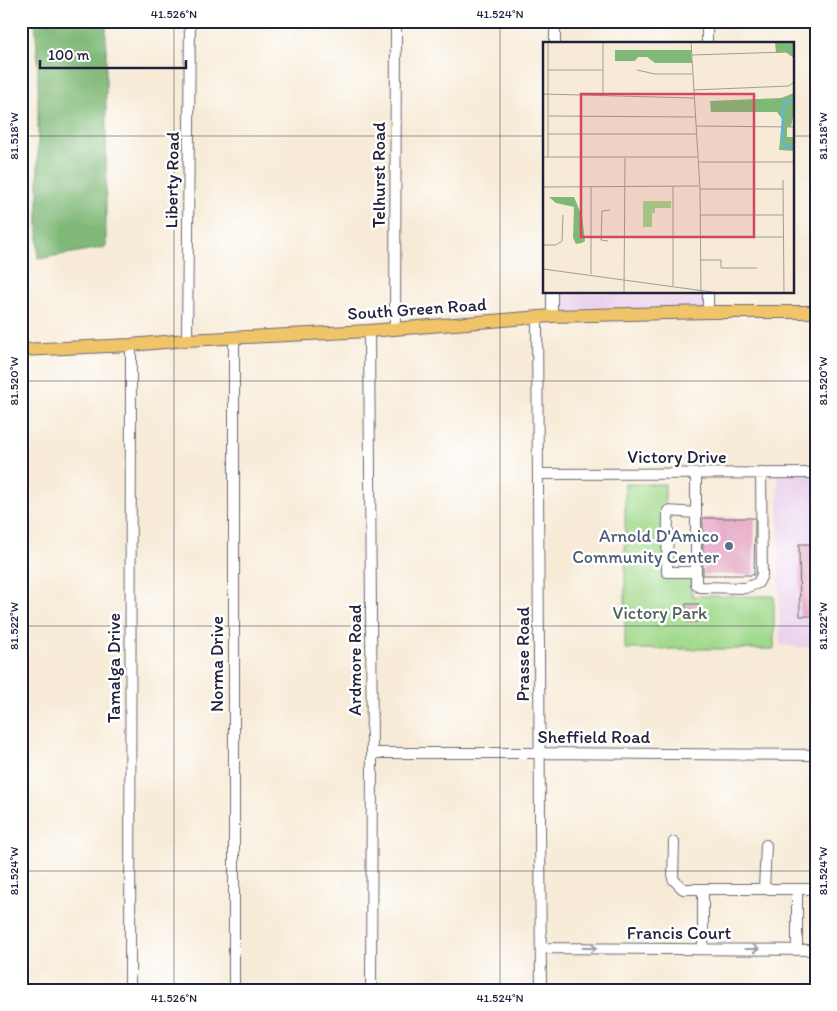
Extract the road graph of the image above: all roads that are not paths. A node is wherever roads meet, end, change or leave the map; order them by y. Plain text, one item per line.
1 (190, 21) edge
2 (396, 21) edge
3 (555, 21) edge
4 (707, 21) edge
5 (555, 42) edge
6 (707, 42) edge
7 (552, 294) edge
8 (708, 294) edge
9 (708, 312) junction
10 (816, 312) edge
11 (552, 316) junction
12 (537, 318) junction
13 (395, 328) junction
14 (370, 331) junction
15 (234, 338) junction
16 (187, 340) junction
17 (130, 345) junction
18 (21, 350) edge
19 (760, 473) junction
20 (816, 473) edge
21 (538, 474) junction
22 (696, 474) junction
23 (696, 513) junction
24 (695, 572) junction
25 (540, 753) junction
26 (372, 754) junction
27 (816, 755) edge
28 (674, 842) dead end
29 (766, 845) dead end
30 (702, 889) junction
31 (764, 889) junction
32 (797, 889) junction
33 (816, 889) edge
34 (541, 948) junction
35 (703, 949) junction
36 (797, 950) junction
37 (816, 950) edge
38 (130, 990) edge
39 (234, 990) edge
40 (370, 990) edge
41 (541, 990) edge

1 - 16 street, Liberty Road
2 - 13 street, Telhurst Road
3 - 5 street
4 - 6 street
7 - 11 street
8 - 9 street
9 - 10 main road, South Green Road
9 - 11 main road, South Green Road
11 - 12 main road, South Green Road
12 - 13 main road, South Green Road
12 - 21 street, Prasse Road
13 - 14 main road, South Green Road
14 - 15 main road, South Green Road
14 - 26 street, Ardmore Road
15 - 16 main road, South Green Road
15 - 39 street, Norma Drive
16 - 17 main road, South Green Road
17 - 18 main road, South Green Road
17 - 38 street, Tamalga Drive
19 - 20 street, Victory Drive
19 - 22 street, Victory Drive
19 - 24 street
21 - 22 street, Victory Drive
21 - 25 street, Prasse Road
22 - 23 street
23 - 24 street
23 - 24 street
25 - 26 street, Sheffield Road
25 - 27 street, Sheffield Road
25 - 34 street, Prasse Road
26 - 40 street, Ardmore Road
28 - 30 street
29 - 31 street
30 - 31 street
30 - 35 street
31 - 32 street
32 - 33 street
32 - 36 street
34 -> 35 street, Francis Court
34 - 41 street, Prasse Road
35 -> 36 street, Francis Court
36 - 37 street, Francis Court

